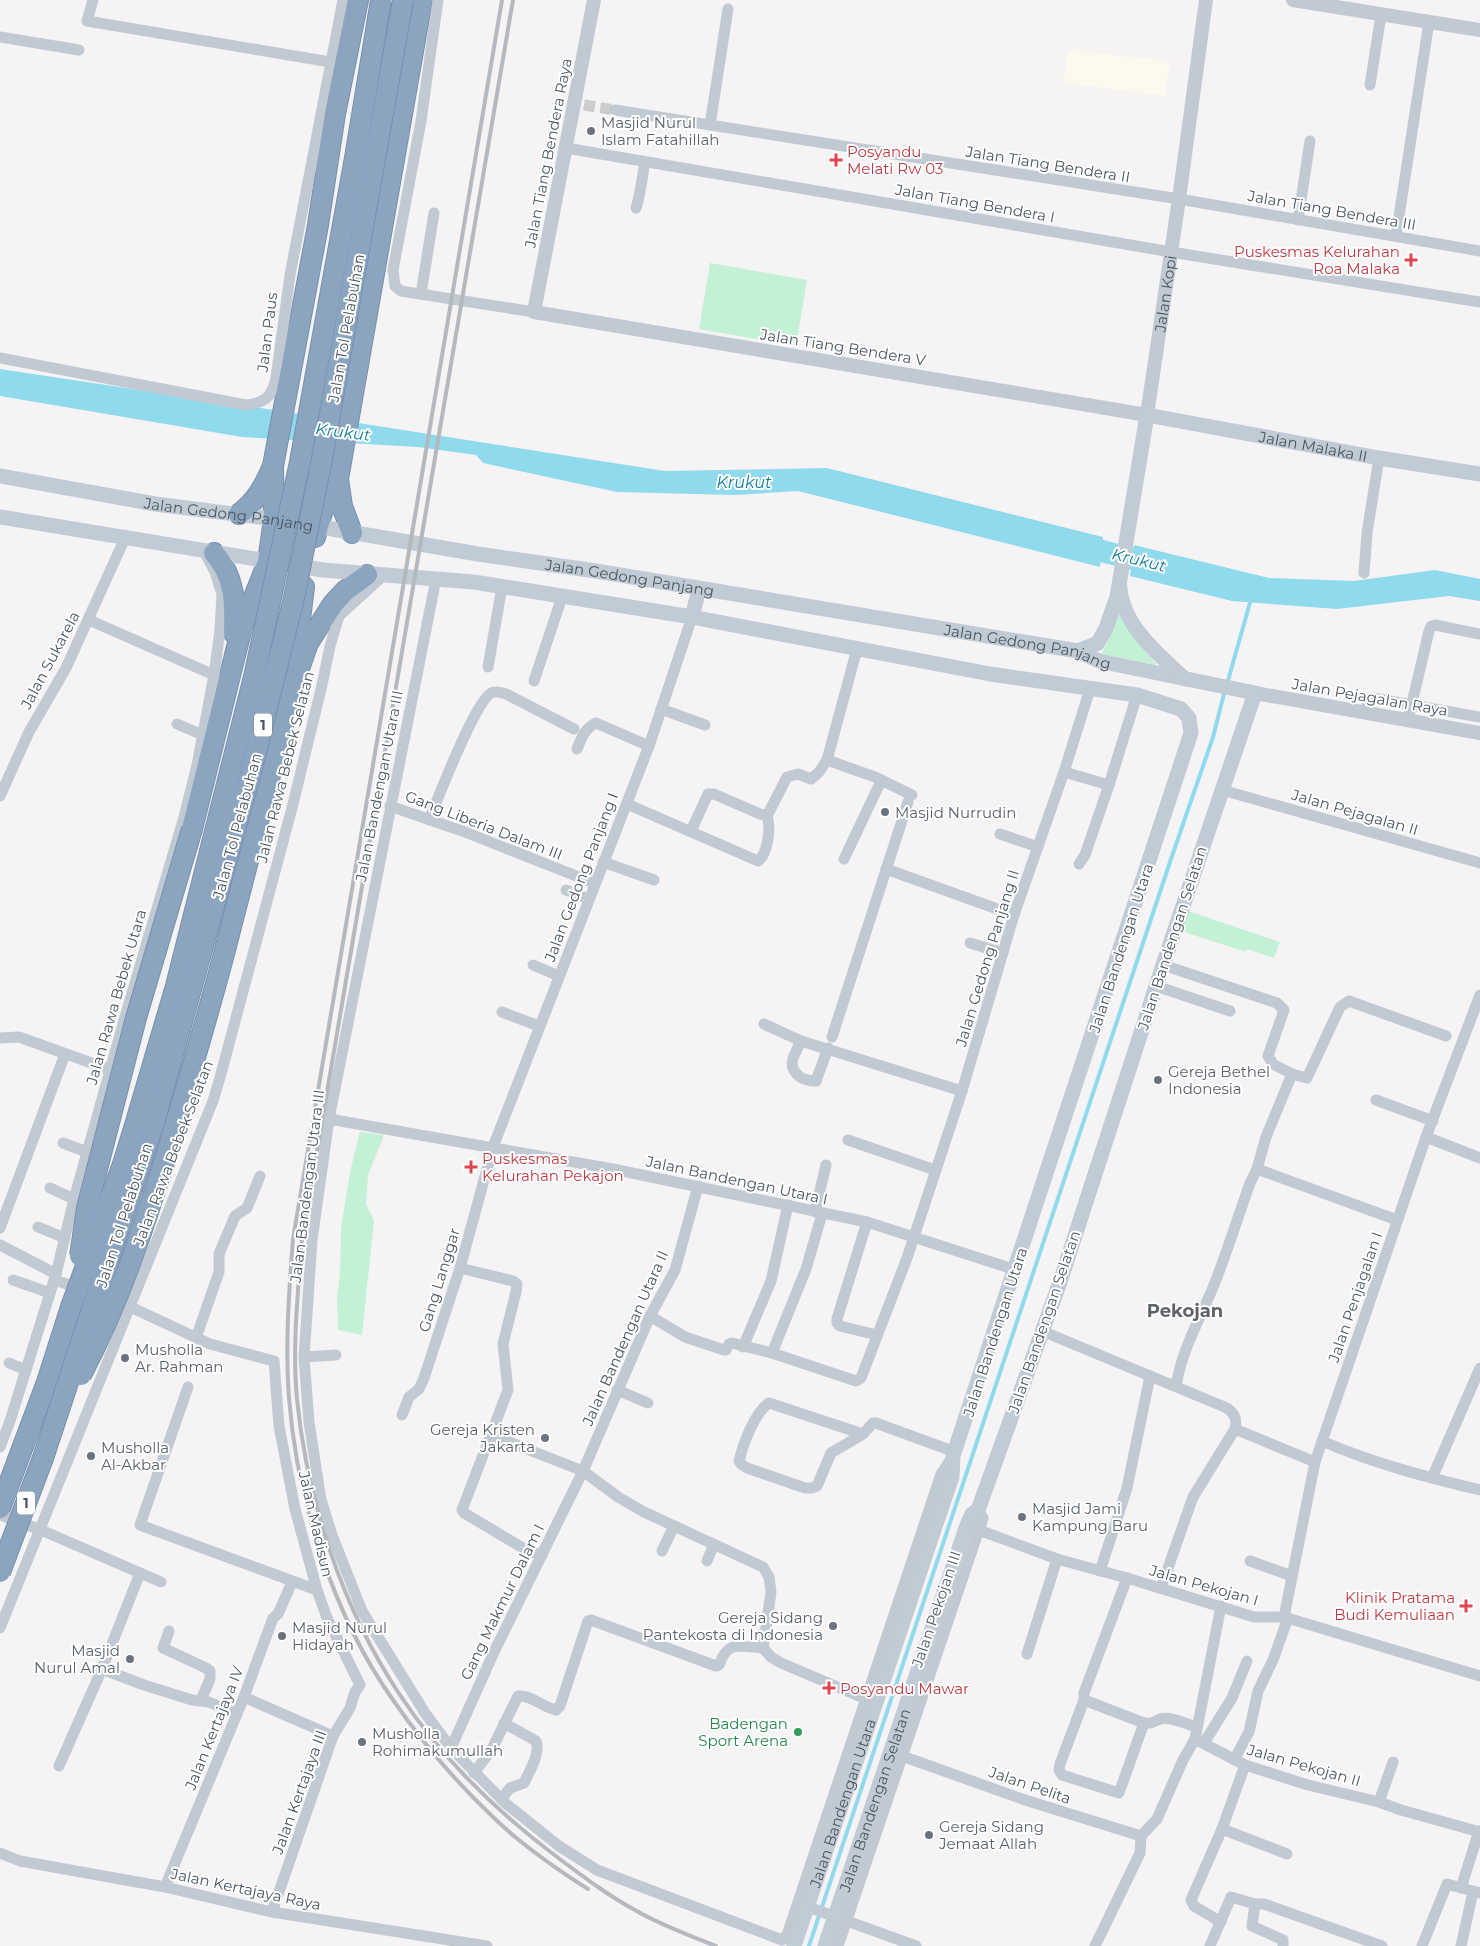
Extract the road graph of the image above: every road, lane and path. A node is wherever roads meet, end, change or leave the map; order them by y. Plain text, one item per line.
1 (93, 0) edge
2 (343, 0) edge
3 (358, 0) edge
4 (381, 0) edge
5 (404, 0) edge
6 (422, 0) edge
7 (438, 0) edge
8 (594, 0) edge
9 (1206, 0) edge
10 (1293, 0) edge
11 (728, 9) dead end
12 (1381, 15) junction
13 (1429, 22) junction
14 (1480, 30) edge
15 (0, 37) edge
16 (79, 50) dead end
17 (330, 62) junction
18 (1370, 84) dead end
19 (616, 110) tunnel mouth
20 (710, 125) junction
21 (1310, 141) dead end
22 (566, 148) junction
23 (645, 162) junction
24 (1179, 199) junction
25 (636, 208) dead end
26 (434, 212) dead end
27 (1298, 220) junction
28 (1396, 236) junction
29 (1480, 251) edge
30 (1172, 252) junction
31 (421, 294) junction
32 (1480, 302) edge
33 (534, 312) junction
34 (0, 358) edge
35 (1146, 414) junction
36 (1379, 458) junction
37 (273, 462) junction
38 (1480, 474) edge
39 (339, 475) junction
40 (0, 476) edge
41 (239, 514) junction
42 (0, 517) edge
43 (274, 519) junction
44 (318, 527) junction
45 (352, 533) junction
46 (125, 538) junction
47 (209, 552) junction
48 (268, 562) junction
49 (308, 568) junction
50 (1364, 573) dead end
51 (376, 575) junction
52 (436, 578) junction
53 (1121, 582) junction
54 (502, 586) junction
55 (699, 589) junction
56 (562, 597) junction
57 (692, 617) junction
58 (89, 620) junction
59 (1480, 634) edge
60 (857, 649) junction
61 (1078, 652) junction
62 (232, 662) junction
63 (488, 666) dead end
64 (214, 676) junction
65 (534, 680) dead end
66 (1186, 680) junction
67 (293, 686) junction
68 (1090, 689) junction
69 (1255, 693) junction
70 (1137, 695) junction
71 (1412, 705) junction
72 (661, 709) junction
73 (1364, 712) junction
74 (1480, 717) edge
75 (1188, 718) joint
76 (1408, 720) junction
77 (176, 724) dead end
78 (705, 725) dead end
79 (574, 729) dead end
80 (1480, 733) edge
81 (203, 734) junction
82 (649, 746) junction
83 (577, 749) dead end
84 (827, 760) junction
85 (1064, 772) junction
86 (881, 781) junction
87 (1109, 785) junction
88 (1222, 790) junction
89 (0, 796) edge
90 (627, 804) junction
91 (390, 806) junction
92 (768, 816) junction
93 (429, 820) junction
94 (691, 831) junction
95 (1000, 834) dead end
96 (1038, 847) junction
97 (844, 858) dead end
98 (603, 862) junction
99 (1480, 863) edge
100 (1079, 864) dead end
101 (886, 869) junction
102 (654, 880) dead end
103 (594, 883) junction
104 (566, 890) dead end
105 (588, 899) junction
106 (1014, 915) junction
107 (970, 943) dead end
108 (1003, 953) junction
109 (533, 965) dead end
110 (1163, 965) junction
111 (559, 976) junction
112 (1156, 986) junction
113 (1480, 995) edge
114 (1230, 1011) dead end
115 (502, 1012) dead end
116 (764, 1024) dead end
117 (1475, 1025) edge
118 (540, 1026) junction
119 (0, 1038) edge
120 (1454, 1039) junction
121 (801, 1041) junction
122 (830, 1042) junction
123 (65, 1054) junction
124 (110, 1070) junction
125 (1292, 1074) junction
126 (962, 1091) junction
127 (1376, 1100) dead end
128 (329, 1119) junction
129 (1432, 1121) junction
130 (1426, 1137) junction
131 (848, 1140) dead end
132 (62, 1143) dead end
133 (493, 1147) junction
134 (87, 1152) junction
135 (1480, 1158) edge
136 (826, 1165) dead end
137 (1257, 1169) junction
138 (935, 1170) junction
139 (260, 1176) dead end
140 (698, 1186) junction
141 (50, 1188) dead end
142 (74, 1199) junction
143 (788, 1205) junction
144 (819, 1213) junction
145 (1398, 1220) junction
146 (867, 1222) junction
147 (38, 1227) dead end
148 (0, 1228) edge
149 (913, 1236) junction
150 (65, 1238) junction
151 (0, 1244) edge
152 (460, 1268) junction
153 (1016, 1270) junction
154 (55, 1277) junction
155 (13, 1280) dead end
156 (50, 1293) junction
157 (129, 1305) junction
158 (71, 1307) junction
159 (650, 1316) junction
160 (1042, 1331) junction
161 (878, 1334) junction
162 (196, 1338) junction
163 (743, 1347) junction
164 (772, 1353) junction
165 (336, 1355) dead end
166 (304, 1357) junction
167 (9, 1363) dead end
168 (1480, 1368) edge
169 (26, 1370) junction
170 (1150, 1376) junction
171 (1176, 1386) junction
172 (188, 1387) dead end
173 (617, 1390) junction
174 (648, 1403) dead end
175 (402, 1415) dead end
176 (5, 1420) edge
177 (1235, 1429) junction
178 (51, 1433) junction
179 (863, 1434) junction
180 (491, 1435) junction
181 (1322, 1441) junction
182 (0, 1447) edge
183 (954, 1454) junction
184 (1315, 1462) junction
185 (583, 1471) junction
186 (1432, 1478) junction
187 (1480, 1490) edge
188 (0, 1508) edge
189 (0, 1515) edge
190 (674, 1526) junction
191 (973, 1529) junction
192 (41, 1530) junction
193 (714, 1544) junction
194 (662, 1551) dead end
195 (542, 1555) junction
196 (1057, 1559) junction
197 (708, 1561) dead end
198 (1250, 1562) dead end
199 (1100, 1571) junction
200 (0, 1572) edge
201 (140, 1573) junction
202 (1292, 1576) junction
203 (1126, 1578) junction
204 (161, 1582) dead end
205 (292, 1582) junction
206 (1162, 1588) junction
207 (317, 1590) junction
208 (1221, 1606) junction
209 (1286, 1617) junction
210 (0, 1628) edge
211 (169, 1632) dead end
212 (763, 1648) junction
213 (1028, 1654) dead end
214 (1247, 1661) dead end
215 (102, 1668) junction
216 (1480, 1676) edge
217 (360, 1685) joint
218 (244, 1697) junction
219 (201, 1700) junction
220 (866, 1700) junction
221 (1084, 1700) junction
222 (236, 1714) junction
223 (504, 1723) junction
224 (1144, 1723) junction
225 (1196, 1727) junction
226 (334, 1736) junction
227 (1199, 1741) junction
228 (451, 1748) junction
229 (902, 1756) junction
230 (1234, 1760) junction
231 (1393, 1762) dead end
232 (1245, 1765) junction
233 (59, 1766) dead end
234 (474, 1773) junction
235 (501, 1799) junction
236 (1379, 1802) junction
237 (1222, 1829) junction
238 (1479, 1831) edge
239 (1144, 1834) junction
240 (0, 1854) edge
241 (1286, 1854) dead end
242 (165, 1887) junction
243 (1461, 1888) junction
244 (1477, 1892) edge
245 (800, 1904) junction
246 (1255, 1904) junction
247 (272, 1912) junction
248 (843, 1919) junction
249 (1221, 1922) junction
250 (487, 1946) edge
251 (794, 1946) edge
252 (824, 1946) edge
253 (838, 1946) edge
254 (916, 1946) edge
255 (1095, 1946) edge
256 (1210, 1946) edge
257 (1283, 1946) edge
258 (1382, 1946) edge
259 (1422, 1946) edge
260 (1461, 1946) edge

1 - 17 street
2 - 17 street, Jalan Paus
3 - 37 highway
4 - 158 highway, Jalan Tol Pelabuhan / 1, bridge
5 - 178 highway, Jalan Tol Pelabuhan / 1, bridge
6 - 39 highway
7 - 31 street
8 - 22 street, Jalan Tiang Bendera Raya
9 - 24 street, Jalan Kopi
10 - 12 street
11 - 20 street
12 - 13 street
12 - 18 street
13 - 14 street
13 - 28 street
15 - 16 street
17 - 34 street, Jalan Paus
19 - 20 street, Jalan Tiang Bendera II
20 - 24 street, Jalan Tiang Bendera II
21 - 27 street
22 - 23 street, Jalan Tiang Bendera I
22 - 33 street, Jalan Tiang Bendera Raya
23 - 25 street
23 - 30 street, Jalan Tiang Bendera I
24 - 27 street, Jalan Tiang Bendera III
24 - 30 street, Jalan Kopi
26 - 31 street
27 - 28 street, Jalan Tiang Bendera III
28 - 29 street, Jalan Tiang Bendera III
30 - 32 street, Jalan Tiang Bendera I
30 - 35 street, Jalan Kopi
31 - 33 street
33 - 35 street, Jalan Tiang Bendera V
35 - 36 main road, Jalan Malaka II
35 - 53 main road, Jalan Kopi
36 - 38 main road, Jalan Malaka II
36 - 50 street
37 - 41 highway
37 - 43 highway
39 - 44 highway
39 - 45 highway
40 - 41 main road, Jalan Gedong Panjang
41 - 43 main road, Jalan Gedong Panjang
42 - 46 main road, Jalan Gedong Panjang
43 - 44 main road, Jalan Gedong Panjang
43 - 48 highway
44 - 45 main road, Jalan Gedong Panjang
44 - 49 highway
45 - 55 main road, Jalan Gedong Panjang
46 - 47 main road, Jalan Gedong Panjang
46 - 58 street, Jalan Sukarela
47 - 48 main road, Jalan Gedong Panjang
47 - 62 highway
47 - 64 street, Jalan Rawa Bebek Utara
48 - 49 main road, Jalan Gedong Panjang
48 - 62 highway
49 - 51 main road, Jalan Gedong Panjang
49 - 67 highway
51 - 52 main road, Jalan Gedong Panjang
51 - 67 highway
51 - 157 street, Jalan Rawa Bebek Selatan
52 - 54 main road, Jalan Gedong Panjang
52 - 91 street, Jalan Bandengan Utara III
53 - 61 main road, Jalan Kopi
53 - 66 main road, Jalan Kopi
54 - 56 main road, Jalan Gedong Panjang
54 - 63 street
55 - 57 main road
55 - 61 main road, Jalan Gedong Panjang
56 - 57 main road, Jalan Gedong Panjang
56 - 65 street
57 - 60 main road, Jalan Gedong Panjang
57 - 72 street, Jalan Gedong Panjang I
58 - 64 street
58 - 89 street, Jalan Sukarela
59 - 71 street
60 - 68 main road, Jalan Gedong Panjang
60 - 84 street
61 - 66 main road, Jalan Gedong Panjang
62 - 158 highway, bridge
64 - 81 street, Jalan Rawa Bebek Utara
66 - 69 main road, Jalan Gedong Panjang
67 - 178 highway, bridge
68 - 70 main road, Jalan Gedong Panjang
68 - 85 street, Jalan Gedong Panjang II
69 - 73 street, Jalan Pejagalan Raya
69 - 88 main road, Jalan Bandengan Selatan
70 - 75 main road, Jalan Gedong Panjang
70 - 87 street
71 - 73 street
71 - 74 street
71 - 76 street
72 - 78 street
72 - 82 street, Jalan Gedong Panjang I
73 - 76 street, Jalan Pejagalan Raya
75 - 153 main road, Jalan Bandengan Utara
76 - 80 street, Jalan Pejagalan Raya
77 - 81 street
79 - 93 street
81 - 124 street, Jalan Rawa Bebek Utara
82 - 83 street
82 - 90 street, Jalan Gedong Panjang I
84 - 86 street
84 - 92 street
85 - 87 street
85 - 96 street, Jalan Gedong Panjang II
86 - 97 street
86 - 101 street
87 - 100 street
88 - 99 street, Jalan Pejagalan II
88 - 110 main road, Jalan Bandengan Selatan
90 - 94 street
90 - 98 street, Jalan Gedong Panjang I
91 - 93 street, Gang Liberia Dalam III
91 - 128 street, Jalan Bandengan Utara III
92 - 94 street
92 - 94 street
93 - 103 street, Gang Liberia Dalam III
95 - 96 street
96 - 106 street, Jalan Gedong Panjang II
98 - 102 street
98 - 103 street, Jalan Gedong Panjang I
101 - 106 street
101 - 122 street
103 - 105 street, Jalan Gedong Panjang I
104 - 105 street
105 - 111 street, Jalan Gedong Panjang I
106 - 108 street, Jalan Gedong Panjang II
107 - 108 street
108 - 126 street, Jalan Gedong Panjang II
109 - 111 street
110 - 112 main road, Jalan Bandengan Selatan
110 - 125 street
111 - 118 street, Jalan Gedong Panjang I
112 - 114 street
112 - 160 main road, Jalan Bandengan Selatan
113 - 117 street, Jalan Penjagalan I
115 - 118 street
116 - 121 street
117 - 120 street, Jalan Penjagalan I
118 - 133 street, Jalan Gedong Panjang I
119 - 123 street
120 - 125 street
120 - 129 street, Jalan Penjagalan I
121 - 122 street
121 - 122 street
122 - 126 street
123 - 124 street
123 - 148 street
124 - 134 street, Jalan Rawa Bebek Utara
125 - 137 street
126 - 138 street, Jalan Gedong Panjang II
127 - 129 street
128 - 133 street, Jalan Bandengan Utara I
128 - 166 street, Jalan Bandengan Utara III
129 - 130 street, Jalan Penjagalan I
130 - 135 street
130 - 145 street, Jalan Penjagalan I
131 - 138 street
132 - 134 street
133 - 140 street, Jalan Bandengan Utara I
133 - 152 street, Gang Langgar
134 - 142 street, Jalan Rawa Bebek Utara
136 - 144 street
137 - 145 street
137 - 171 street
138 - 149 street, Jalan Gedong Panjang II
139 - 162 street
140 - 143 street, Jalan Bandengan Utara I
140 - 159 street, Jalan Bandengan Utara II
141 - 142 street
142 - 150 street, Jalan Rawa Bebek Utara
143 - 144 street, Jalan Bandengan Utara I
143 - 163 street
144 - 146 street, Jalan Bandengan Utara I
144 - 164 street
145 - 181 street, Jalan Penjagalan I
146 - 149 street, Jalan Bandengan Utara I
146 - 161 street
147 - 150 street
149 - 153 street, Jalan Bandengan Utara I
149 - 161 street, Jalan Gedong Panjang II
150 - 154 street, Jalan Rawa Bebek Utara
151 - 154 street
152 - 175 street, Gang Langgar
152 - 180 street
153 - 183 main road, Jalan Bandengan Utara
154 - 156 street, Jalan Rawa Bebek Utara
154 - 157 street
155 - 156 street
156 - 169 street, Jalan Rawa Bebek Utara
157 - 162 street
157 - 192 street, Jalan Rawa Bebek Selatan
158 - 188 highway, Jalan Tol Pelabuhan / 1
159 - 163 street
159 - 173 street, Jalan Bandengan Utara II
160 - 170 street
160 - 191 main road, Jalan Bandengan Selatan
161 - 164 street, Jalan Gedong Panjang II
162 - 207 street, Jalan Madisun
163 - 164 street
165 - 166 street
166 - 228 street, Jalan Bandengan Utara III
167 - 169 street
168 - 186 street
169 - 176 street, Jalan Rawa Bebek Utara
170 - 171 street
170 - 199 street
171 - 177 street
172 - 205 street
173 - 174 street
173 - 185 street, Jalan Bandengan Utara II
176 - 182 street, Jalan Rawa Bebek Utara
177 - 184 street
177 - 206 street
178 - 200 highway, Jalan Tol Pelabuhan / 1, bridge
179 - 179 street
179 - 183 street
180 - 185 street
180 - 195 street
181 - 184 street, Jalan Penjagalan I
181 - 186 street
183 - 220 street
183 - 251 main road, Jalan Bandengan Utara, bridge
184 - 202 street, Jalan Penjagalan I
185 - 190 street
185 - 195 street, Gang Makmur Dalam I
186 - 187 street
189 - 192 street
190 - 193 street
190 - 194 street
191 - 196 street, Jalan Pekojan I
191 - 229 street, Jalan Pekojan III
191 - 252 main road, Jalan Bandengan Selatan, bridge
192 - 201 street
192 - 210 street, Jalan Rawa Bebek Selatan
193 - 197 street
193 - 212 street
195 - 228 street, Gang Makmur Dalam I
196 - 199 street, Jalan Pekojan I
196 - 213 street
198 - 202 street
199 - 203 street, Jalan Pekojan I
201 - 204 street
201 - 215 street
202 - 209 street, Jalan Penjagalan I
203 - 206 street, Jalan Pekojan I
203 - 221 street
205 - 207 street
205 - 218 street, Jalan Kertajaya IV
206 - 208 street, Jalan Pekojan I
207 - 217 street, Jalan Madisun
208 - 209 street, Jalan Pekojan I
208 - 225 street
209 - 216 street, Jalan Pekojan I
209 - 230 street, Jalan Penjagalan I
211 - 219 street
212 - 220 street
212 - 223 street
214 - 227 street
215 - 219 street
215 - 233 street
217 - 226 street, Jalan Kertajaya III
218 - 222 street, Jalan Kertajaya IV
218 - 226 street
219 - 222 street
220 - 245 street
221 - 224 street
221 - 224 street
222 - 242 street, Jalan Kertajaya IV
223 - 234 street
223 - 235 street
224 - 225 street
225 - 227 street
226 - 247 street, Jalan Kertajaya III
227 - 230 street, Jalan Pekojan II
227 - 239 street
228 - 234 street, Jalan Bandengan Utara III
229 - 239 street, Jalan Pelita
229 - 248 street, Jalan Pekojan III
230 - 232 street, Jalan Pekojan II
231 - 236 street
232 - 236 street, Jalan Pekojan II
232 - 237 street
234 - 235 street, Jalan Bandengan Utara III
235 - 245 street, Jalan Bandengan Utara III
236 - 238 street, Jalan Pekojan II
237 - 241 street
237 - 249 street
238 - 243 street
239 - 255 street
240 - 242 street, Jalan Kertajaya Raya
242 - 247 street, Jalan Kertajaya Raya
243 - 244 street
243 - 259 street
244 - 260 street
245 - 248 street, bridge
246 - 249 street
246 - 257 street
246 - 258 street
247 - 250 street, Jalan Kertajaya Raya
248 - 253 street, Jalan Pekojan III
248 - 254 street
249 - 256 street

